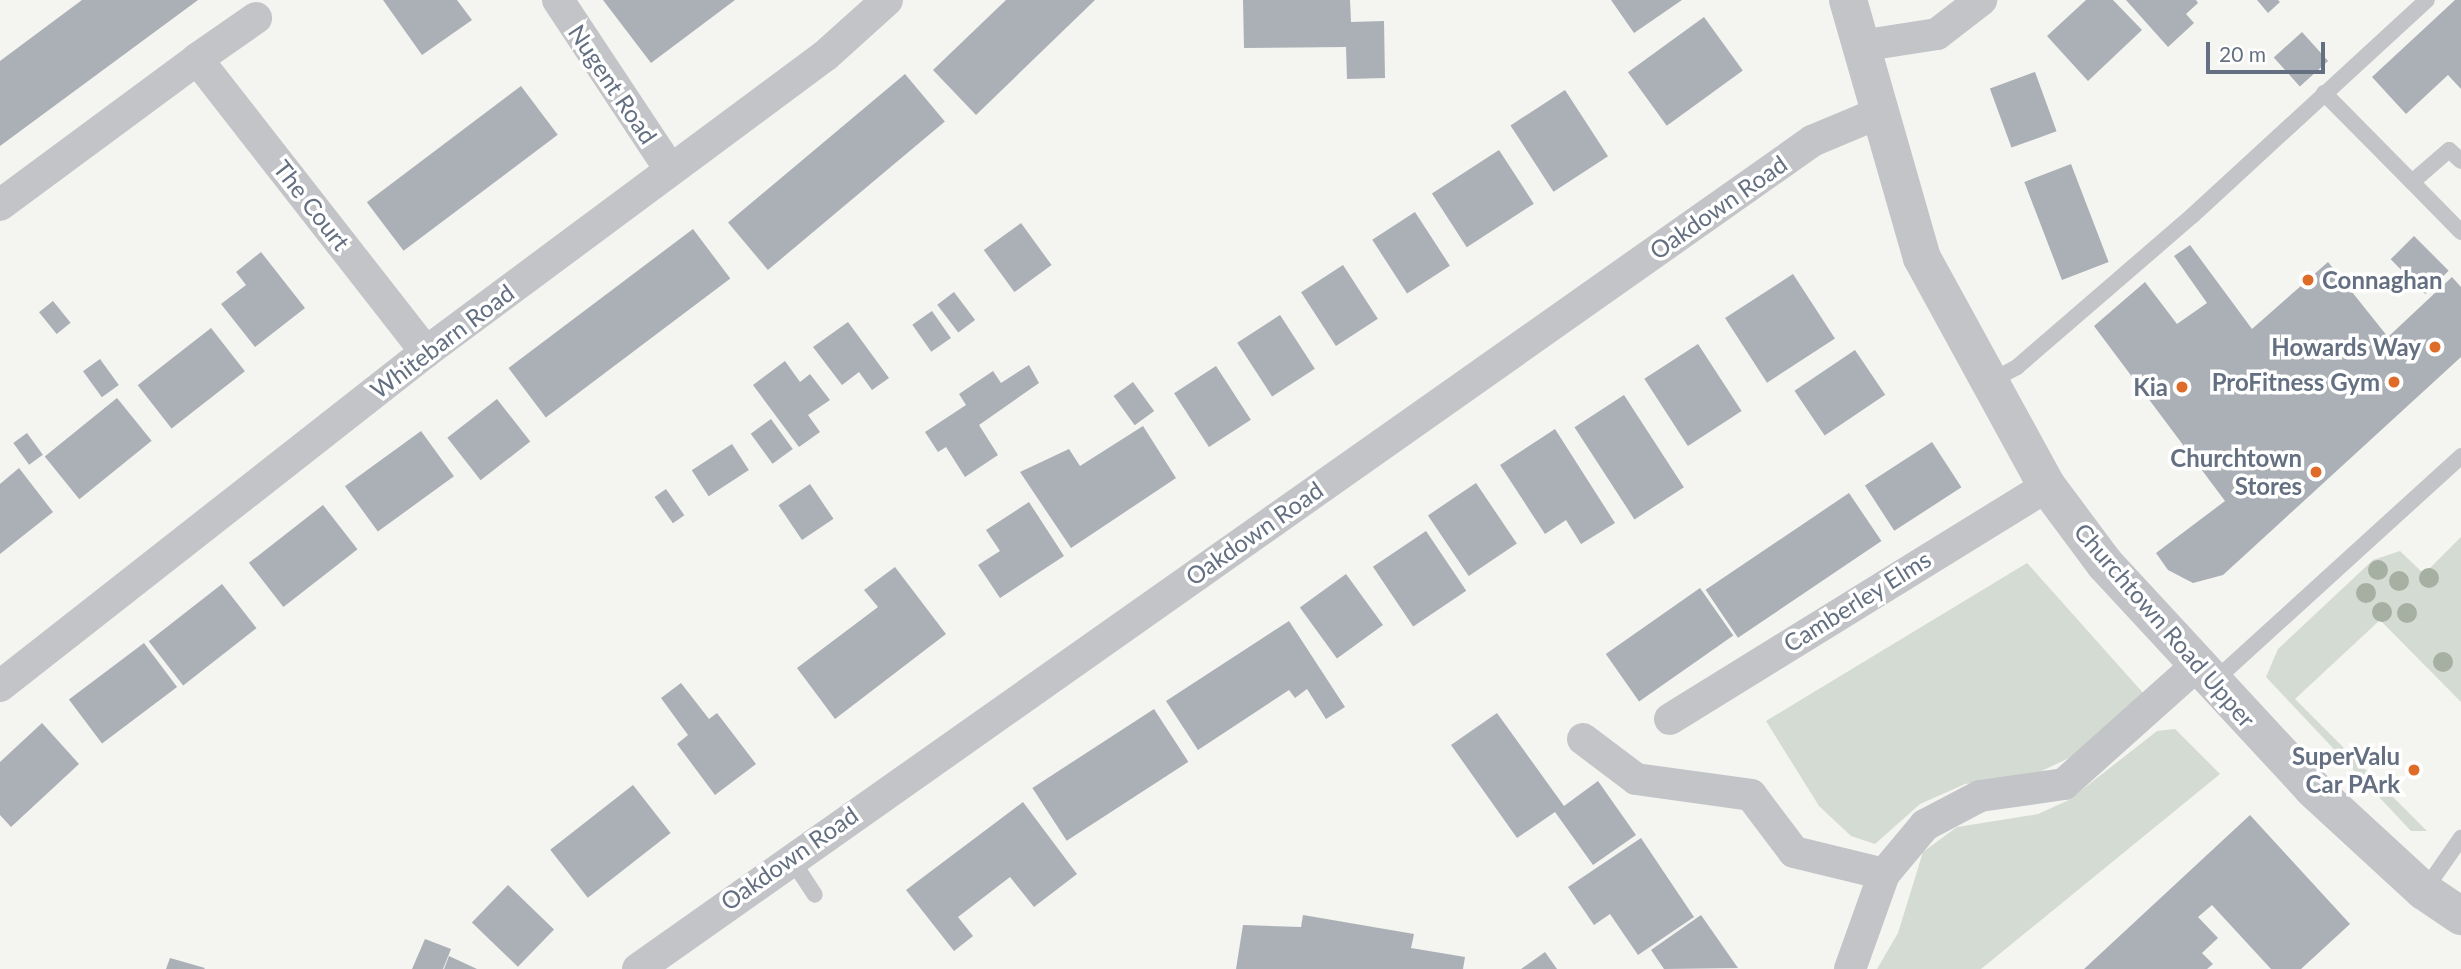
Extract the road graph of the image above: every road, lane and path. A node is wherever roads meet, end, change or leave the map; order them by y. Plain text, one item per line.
1 (558, 0) edge
2 (887, 0) edge
3 (1848, 0) edge
4 (1981, 0) edge
5 (2427, 0) edge
6 (256, 18) dead end
7 (1860, 46) junction
8 (197, 59) junction
9 (2324, 93) junction
10 (1879, 113) junction
11 (2461, 161) edge
12 (669, 168) junction
13 (2412, 182) junction
14 (0, 205) edge
15 (2461, 232) edge
16 (426, 352) junction
17 (1986, 383) junction
18 (2461, 456) edge
19 (2047, 486) junction
20 (2205, 674) junction
21 (0, 686) edge
22 (1670, 719) dead end
23 (1583, 739) dead end
24 (2461, 838) edge
25 (790, 857) junction
26 (1884, 874) junction
27 (2424, 891) junction
28 (815, 895) dead end
29 (2461, 916) edge
30 (638, 969) edge
31 (1850, 969) edge

1 - 12 street, Nugent Road
2 - 12 street, Whitebarn Road
3 - 7 street, Churchtown Road Upper
4 - 7 street
5 - 9 lane
6 - 8 street
7 - 10 street, Churchtown Road Upper
8 - 14 street
8 - 16 street, The Court
9 - 13 lane
9 - 17 lane
10 - 17 street, Churchtown Road Upper
10 - 25 street, Oakdown Road
11 - 13 lane
12 - 16 street, Whitebarn Road
13 - 15 lane
16 - 21 street, Whitebarn Road
17 - 19 street, Churchtown Road Upper
18 - 20 lane
19 - 20 street, Churchtown Road Upper
19 - 22 street, Camberley Elms
20 - 26 street
20 - 27 street, Churchtown Road Upper
23 - 26 street
24 - 27 lane
25 - 28 lane
25 - 30 street, Oakdown Road
26 - 31 street
27 - 29 street, Churchtown Road Upper

